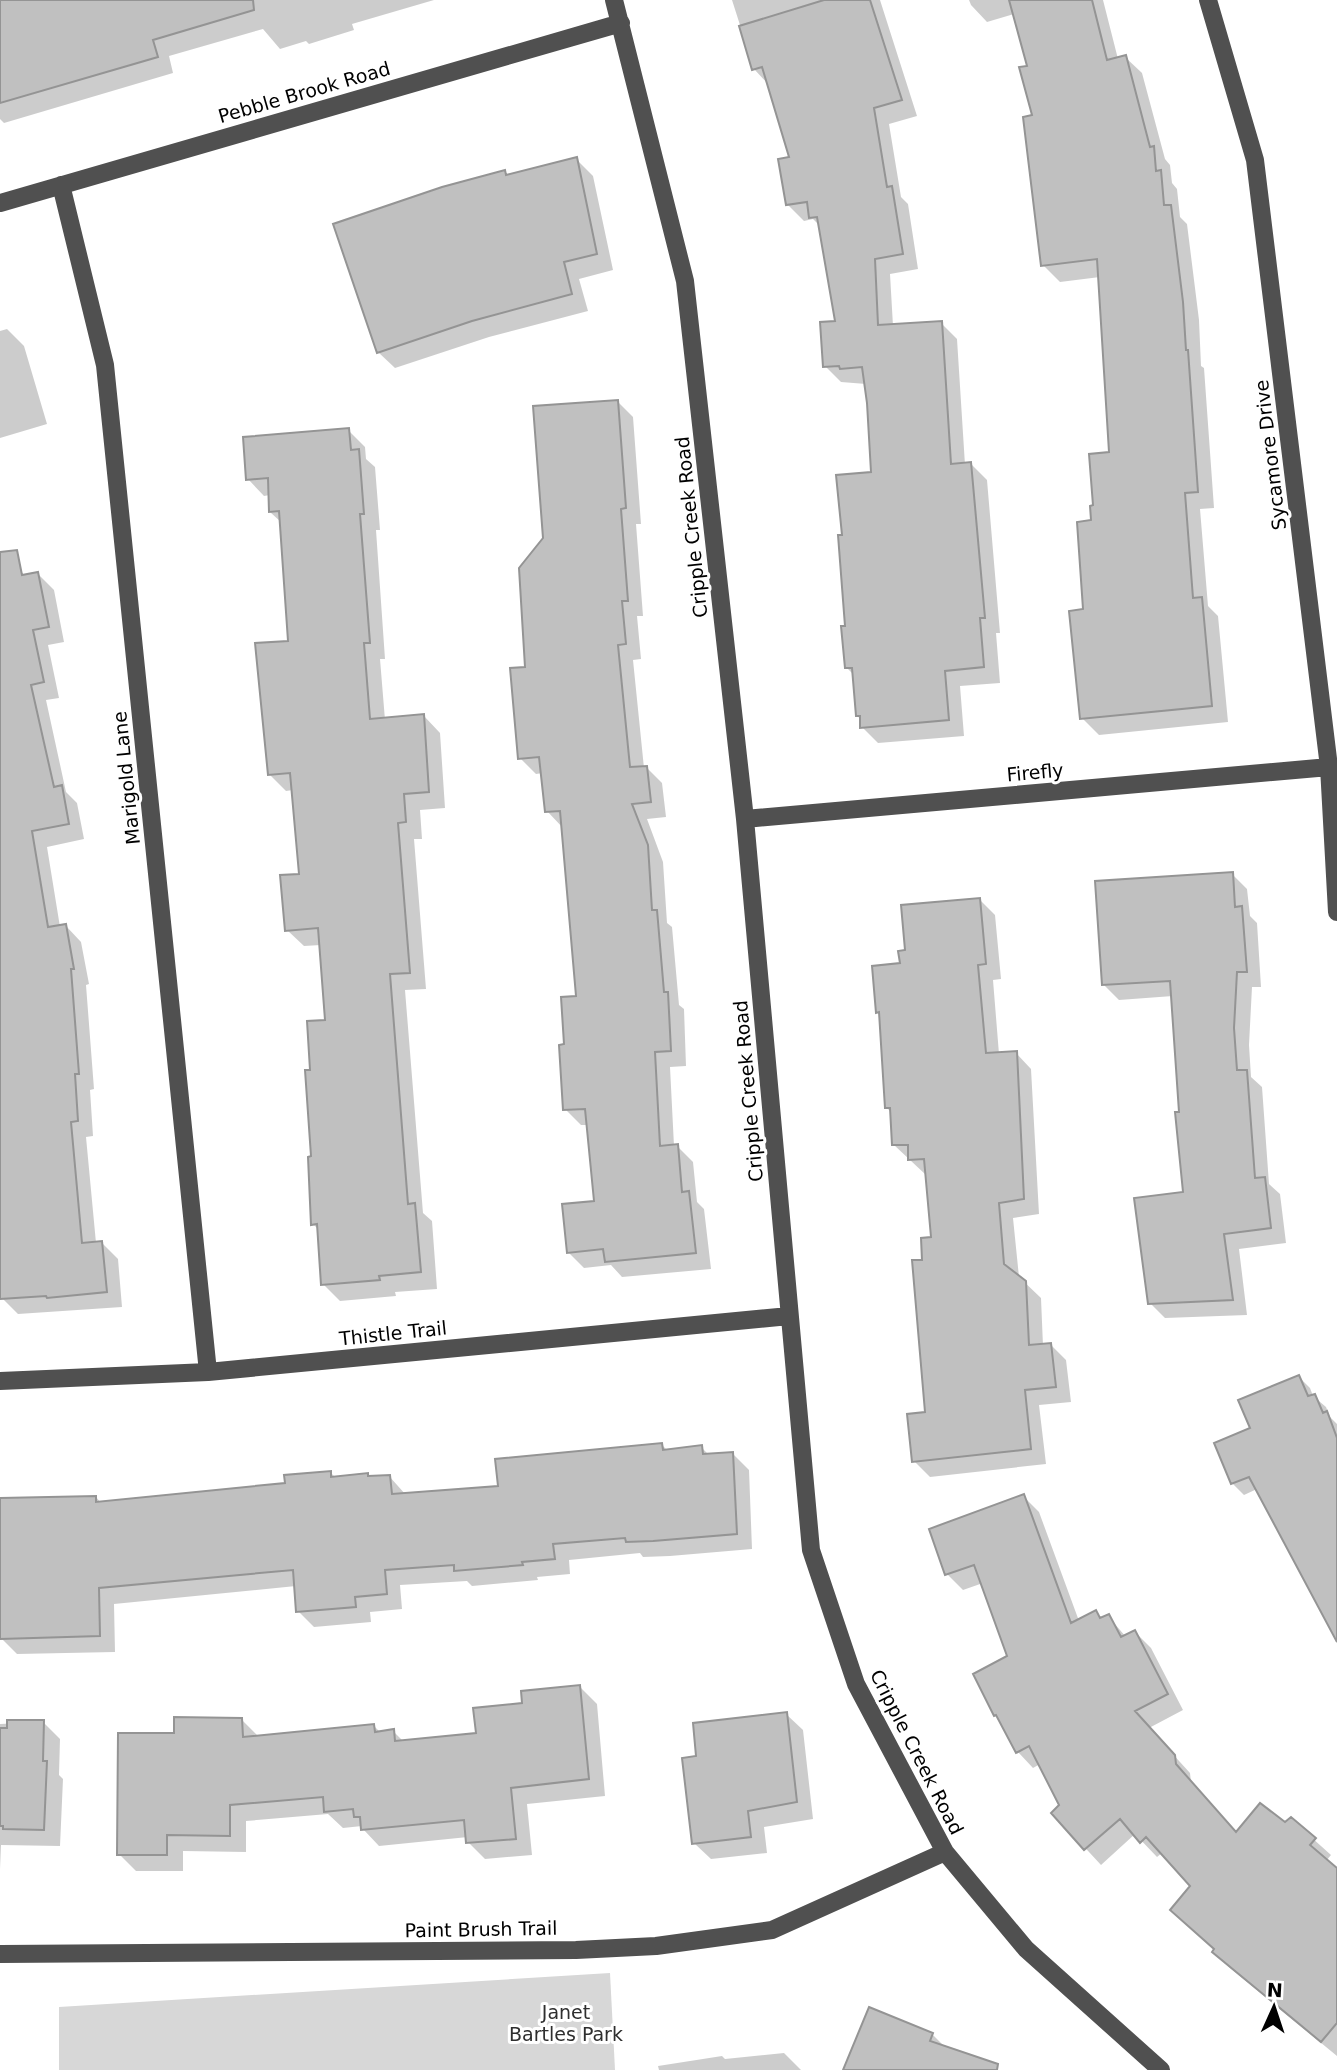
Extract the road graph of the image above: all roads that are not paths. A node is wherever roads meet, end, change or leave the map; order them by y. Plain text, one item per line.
1 (614, 0) edge
2 (1208, 0) edge
3 (621, 23) junction
4 (61, 185) junction
5 (0, 203) edge
6 (1329, 767) junction
7 (745, 819) junction
8 (1337, 912) edge
9 (789, 1316) junction
10 (208, 1372) junction
11 (0, 1381) edge
12 (945, 1852) junction
13 (0, 1954) edge
14 (1161, 2070) edge

1 - 3 street, Cripple Creek Road
2 - 6 street, Sycamore Drive
3 - 4 street, Pebble Brook Road
3 - 7 street, Cripple Creek Road
4 - 5 street, Pebble Brook Road
4 - 10 street, Marigold Lane
6 - 7 street, Firefly
6 - 8 street, Sycamore Drive
7 - 9 street, Cripple Creek Road
9 - 10 street, Thistle Trail
9 - 12 street, Cripple Creek Road
10 - 11 street, Thistle Trail
12 - 13 street, Paint Brush Trail
12 - 14 street, Cripple Creek Road

